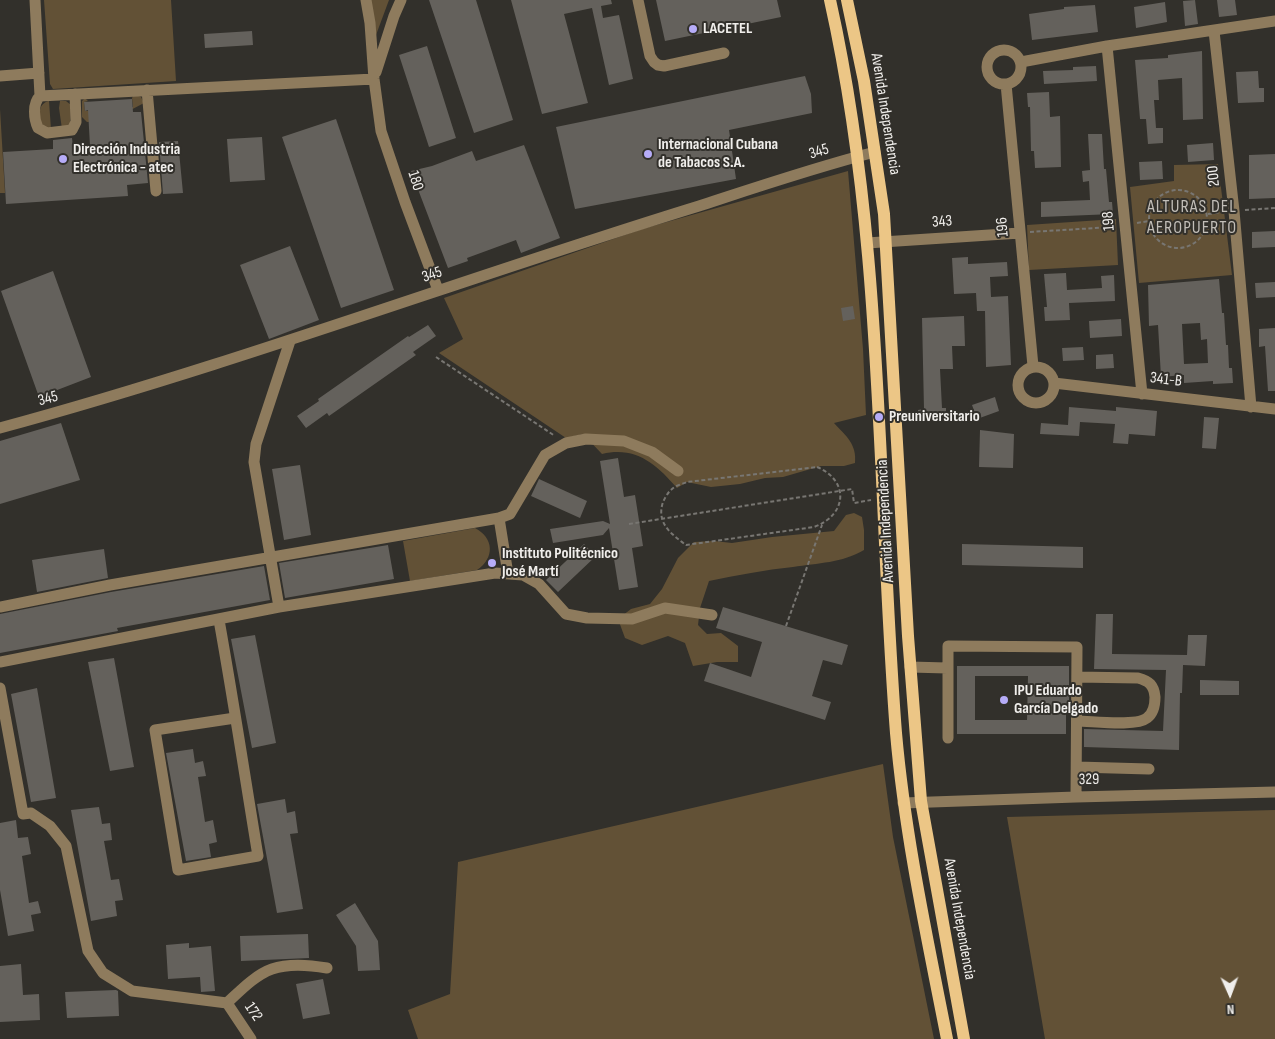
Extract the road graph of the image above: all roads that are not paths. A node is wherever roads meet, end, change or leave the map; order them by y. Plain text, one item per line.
1 (36, 0) edge
2 (366, 0) edge
3 (401, 0) edge
4 (638, 0) edge
5 (830, 0) edge
6 (848, 0) edge
7 (1275, 21) edge
8 (1214, 31) junction
9 (1107, 46) junction
10 (724, 53) dead end
11 (1021, 62) junction
12 (39, 73) junction
13 (0, 76) edge
14 (374, 79) junction
15 (1006, 84) junction
16 (147, 90) junction
17 (75, 94) junction
18 (40, 96) junction
19 (875, 152) junction
20 (858, 156) junction
21 (156, 191) dead end
22 (1020, 233) junction
23 (886, 242) junction
24 (867, 243) junction
25 (438, 290) junction
26 (290, 341) junction
27 (1033, 366) junction
28 (1054, 383) junction
29 (1142, 394) junction
30 (1252, 407) junction
31 (1275, 409) edge
32 (0, 428) edge
33 (678, 472) dead end
34 (499, 518) junction
35 (270, 557) junction
36 (508, 574) junction
37 (0, 607) edge
38 (279, 607) junction
39 (712, 615) dead end
40 (218, 620) junction
41 (0, 662) edge
42 (910, 667) junction
43 (948, 668) junction
44 (1077, 677) junction
45 (0, 688) edge
46 (235, 718) junction
47 (1077, 721) junction
48 (948, 738) dead end
49 (1076, 768) junction
50 (1149, 769) dead end
51 (1275, 792) edge
52 (1076, 796) junction
53 (921, 801) junction
54 (903, 803) junction
55 (327, 968) dead end
56 (227, 1003) junction
57 (251, 1039) edge
58 (947, 1039) edge
59 (964, 1039) edge

1 - 12 street
2 - 14 street, 180
3 - 14 street, 180
4 - 10 street
5 - 20 main road, Avenida Independencia
6 - 19 main road, Avenida Independencia
7 - 8 street
8 - 9 street
8 - 30 street, 200
9 - 11 street
9 - 29 street, 198
11 - 15 street
11 - 15 street
12 - 13 street
12 - 18 street
14 - 16 street
14 - 25 street, 180
15 - 22 street, 196
16 - 17 street
16 - 21 street
17 - 18 street
17 - 18 street
19 - 20 street, 345
19 - 23 main road, Avenida Independencia
20 - 24 main road, Avenida Independencia
20 - 25 street, 345
22 - 23 street, 343
22 - 27 street, 196
23 - 24 street, 343
23 - 42 main road, Avenida Independencia
24 - 54 main road, Avenida Independencia
25 - 26 street, 345
26 - 32 street, 345
26 - 35 street
27 - 28 street
27 - 28 street
28 - 29 street, 341-B
29 - 30 street, 341-B
30 - 31 street, 341-B
33 - 34 street
34 - 35 street
34 - 36 street
35 - 37 street
35 - 38 street
36 - 38 street
36 - 39 street
38 - 40 street
40 - 41 street
40 - 46 street
42 - 43 street
42 - 53 main road, Avenida Independencia
43 - 44 street
43 - 48 street
44 - 47 street
44 - 47 street
45 - 56 street
46 - 46 street
47 - 49 street
49 - 50 street
49 - 52 street
51 - 52 street, 329
52 - 53 street, 329
53 - 54 street, 329
53 - 59 main road, Avenida Independencia
54 - 58 main road, Avenida Independencia
55 - 56 street
56 - 57 street, 172

